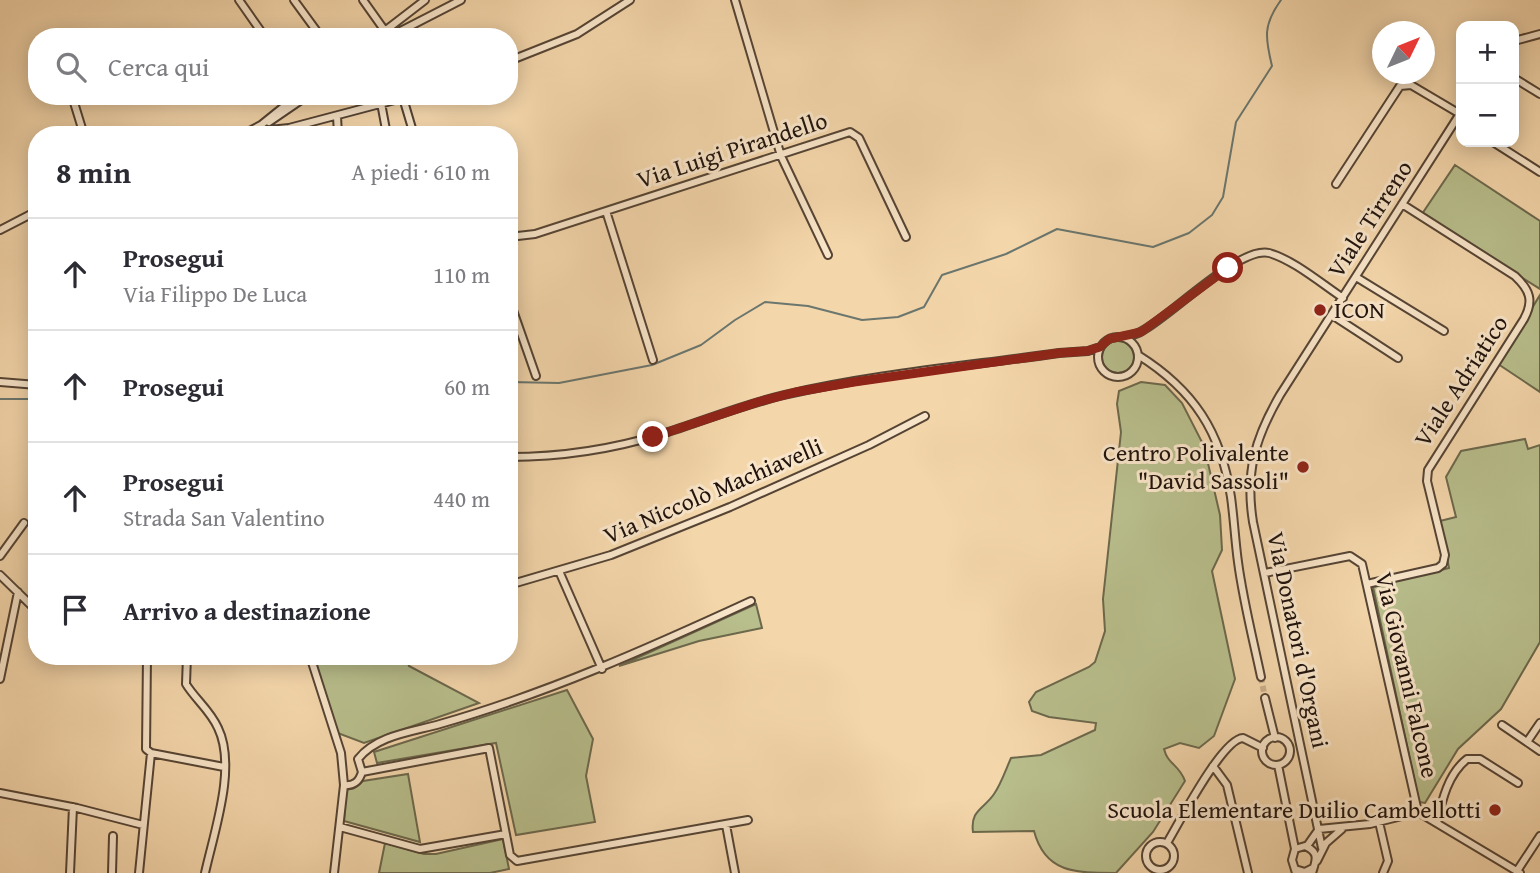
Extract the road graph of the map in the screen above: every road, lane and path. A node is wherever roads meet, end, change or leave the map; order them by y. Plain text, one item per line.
1 (239, 0) edge
2 (295, 0) edge
3 (363, 0) edge
4 (425, 0) edge
5 (461, 0) edge
6 (630, 0) edge
7 (735, 0) edge
8 (259, 28) edge
9 (315, 28) edge
10 (383, 28) edge
11 (394, 28) edge
12 (400, 28) edge
13 (1540, 34) edge
14 (1519, 40) edge
15 (518, 57) edge
16 (1519, 81) edge
17 (1540, 94) edge
18 (75, 105) edge
19 (286, 105) edge
20 (295, 105) edge
21 (374, 105) edge
22 (381, 105) edge
23 (408, 105) edge
24 (1456, 114) edge
25 (337, 116) junction
26 (1456, 123) edge
27 (261, 125) joint
28 (81, 126) edge
29 (298, 126) edge
30 (338, 126) edge
31 (385, 126) edge
32 (412, 126) edge
33 (1501, 147) edge
34 (781, 156) junction
35 (1540, 172) edge
36 (1336, 184) dead end
37 (1402, 204) junction
38 (606, 211) junction
39 (28, 216) edge
40 (0, 230) edge
41 (518, 236) edge
42 (906, 237) dead end
43 (828, 255) dead end
44 (1356, 277) junction
45 (1343, 298) junction
46 (1332, 315) junction
47 (518, 325) edge
48 (1444, 331) dead end
49 (1141, 332) junction
50 (1122, 337) junction
51 (1135, 346) junction
52 (1100, 347) junction
53 (1087, 351) junction
54 (1138, 355) junction
55 (1398, 358) dead end
56 (1098, 359) junction
57 (653, 360) dead end
58 (1154, 365) junction
59 (1136, 367) junction
60 (536, 376) dead end
61 (0, 382) edge
62 (28, 384) edge
63 (925, 416) dead end
64 (518, 457) edge
65 (1252, 458) joint
66 (24, 523) dead end
67 (0, 556) edge
68 (559, 571) junction
69 (1265, 573) junction
70 (0, 575) edge
71 (518, 582) edge
72 (1367, 584) junction
73 (18, 592) junction
74 (751, 601) dead end
75 (28, 602) edge
76 (147, 665) edge
77 (187, 665) edge
78 (313, 665) edge
79 (602, 669) junction
80 (1261, 677) tunnel mouth
81 (0, 679) edge
82 (1265, 698) tunnel mouth
83 (1540, 723) edge
84 (1502, 725) dead end
85 (1275, 738) junction
86 (1527, 742) junction
87 (1263, 748) junction
88 (1540, 751) edge
89 (151, 753) junction
90 (1278, 765) junction
91 (1213, 766) junction
92 (225, 767) junction
93 (362, 772) junction
94 (1518, 783) dead end
95 (344, 785) junction
96 (0, 793) edge
97 (73, 807) junction
98 (1418, 812) junction
99 (748, 820) dead end
100 (1379, 821) junction
101 (1437, 823) junction
102 (143, 825) junction
103 (726, 825) junction
104 (340, 827) junction
105 (1343, 828) junction
106 (1318, 829) junction
107 (506, 834) junction
108 (113, 836) dead end
109 (1540, 836) edge
110 (1167, 843) junction
111 (1307, 846) junction
112 (1322, 848) junction
113 (1295, 849) junction
114 (1317, 860) junction
115 (1151, 871) edge
116 (1296, 871) edge
117 (1313, 871) edge
118 (1164, 872) edge
119 (1518, 872) edge
120 (70, 873) edge
121 (112, 873) edge
122 (139, 873) edge
123 (205, 873) edge
124 (334, 873) edge
125 (735, 873) edge
126 (1248, 873) edge
127 (1383, 873) edge

1 - 8 street
2 - 9 street
3 - 10 street
4 - 11 street
5 - 12 street
6 - 15 street
7 - 34 street
13 - 14 street
16 - 17 street
18 - 28 street
19 - 27 street
20 - 27 street
21 - 25 street
22 - 31 street
23 - 32 street
24 - 36 street
25 - 29 street
25 - 30 street
26 - 37 street, Viale Tirreno
33 - 35 street
34 - 38 street, Via Luigi Pirandello
34 - 42 street, Via Luigi Pirandello
34 - 43 street
37 - 44 street, Viale Tirreno
37 - 72 street, Viale Adriatico
38 - 41 street, Via Luigi Pirandello
38 - 57 street
39 - 40 street
44 - 45 street, Viale Tirreno
44 - 48 street
45 - 46 street, Viale Tirreno
45 - 49 street
46 - 55 street
46 - 65 street, Viale Tirreno
47 - 60 street
49 - 50 street
49 - 51 street
50 - 51 street
50 - 52 street
51 - 54 street
52 - 53 street
52 - 56 street
53 - 56 street
53 - 64 street
54 - 58 street
54 - 59 street
56 - 59 street
58 - 59 street
58 - 80 street
61 - 62 street
63 - 68 street, Via Niccolò Machiavelli
65 - 69 street, Via Donatori d'Organi
66 - 67 street
68 - 71 street, Via Niccolò Machiavelli
68 - 79 street
69 - 72 street, Via Giovanni Falcone
69 - 106 street, Via Donatori d'Organi
70 - 73 street
72 - 98 street, Via Giovanni Falcone
73 - 75 street
73 - 81 street
74 - 79 street
76 - 89 street
77 - 92 street
78 - 95 street
79 - 93 street
82 - 85 street
83 - 86 street
84 - 86 street
85 - 87 street
85 - 90 street
86 - 88 street
87 - 90 street
87 - 91 street
89 - 92 street
89 - 102 street
90 - 113 street
91 - 110 street
91 - 126 street
92 - 123 street
93 - 95 street
93 - 107 street
94 - 101 street
95 - 104 street
96 - 97 street
97 - 102 street
97 - 120 street
98 - 100 street
98 - 101 street
99 - 103 street
100 - 105 street
100 - 127 street
101 - 119 street
102 - 122 street
103 - 107 street
103 - 125 street
104 - 107 street
104 - 124 street
105 - 106 street
105 - 112 street
106 - 111 street
106 - 112 street, Via Donatori d'Organi
108 - 121 street
109 - 119 street
110 - 115 street
110 - 118 street
111 - 113 street
111 - 114 street
112 - 114 street
113 - 116 street
114 - 117 street
115 - 118 street
116 - 117 street

